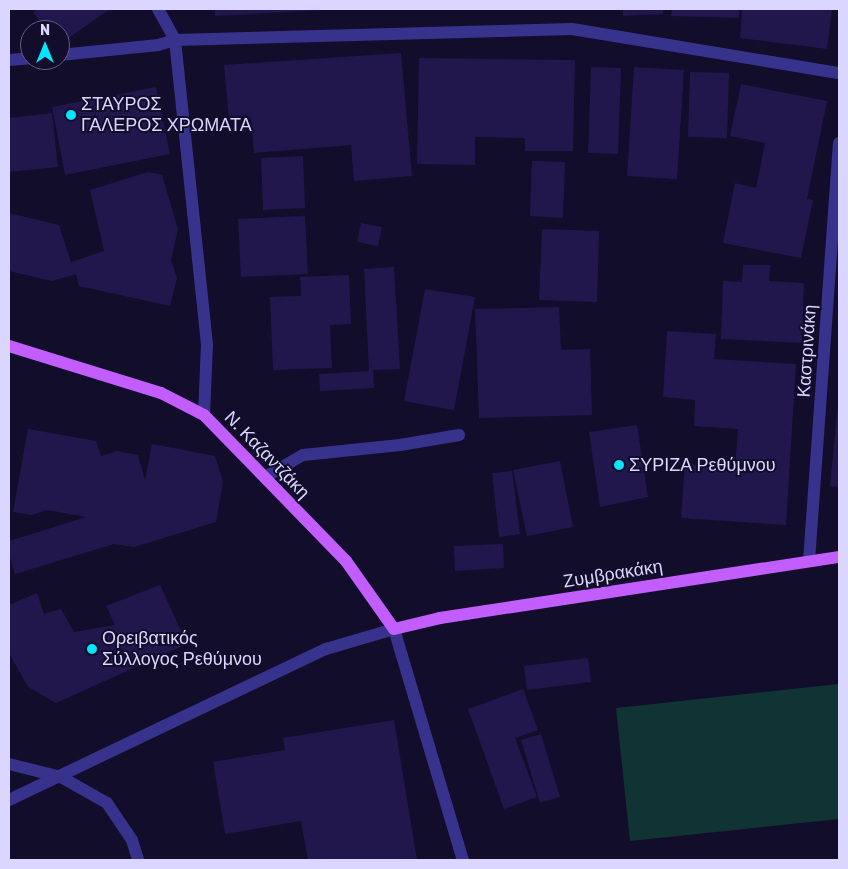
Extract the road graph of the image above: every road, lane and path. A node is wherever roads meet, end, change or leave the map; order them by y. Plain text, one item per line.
1 (158, 9) edge
2 (175, 40) junction
3 (70, 54) edge
4 (839, 72) edge
5 (839, 143) edge
6 (9, 346) edge
7 (204, 415) junction
8 (459, 435) dead end
9 (265, 477) junction
10 (839, 557) edge
11 (809, 561) junction
12 (394, 629) junction
13 (9, 764) edge
14 (62, 777) junction
15 (9, 800) edge
16 (138, 860) edge
17 (462, 860) edge

1 - 2 street, Ν. Καζαντζάκη
2 - 3 street
2 - 4 street
2 - 7 street, Ν. Καζαντζάκη
5 - 11 street, Καστρινάκη
6 - 7 main road
7 - 9 main road, Ν. Καζαντζάκη
8 - 9 street
9 - 12 main road, Ν. Καζαντζάκη
10 - 11 main road, Ζυμβρακάκη
11 - 12 main road, Ζυμβρακάκη
12 - 14 street
12 - 17 street, Ν. Καζαντζάκη
13 - 14 street
14 - 15 street
14 - 16 street

